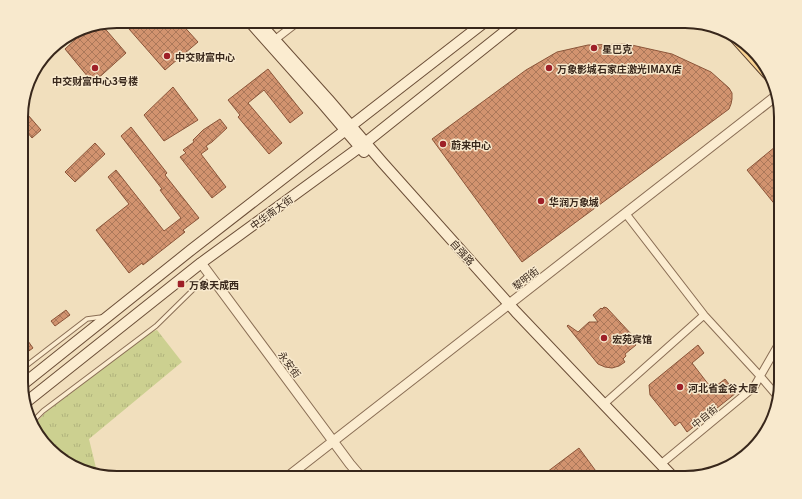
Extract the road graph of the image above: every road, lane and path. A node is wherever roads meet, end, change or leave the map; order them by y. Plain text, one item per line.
1 (257, 28) edge
2 (263, 28) edge
3 (290, 28) edge
4 (469, 28) edge
5 (509, 28) edge
6 (272, 42) junction
7 (772, 99) edge
8 (348, 128) junction
9 (362, 144) junction
10 (626, 214) junction
11 (201, 263) junction
12 (209, 274) junction
13 (507, 306) junction
14 (704, 315) junction
15 (109, 316) junction
16 (774, 352) edge
17 (28, 364) edge
18 (760, 376) junction
19 (28, 380) edge
20 (773, 392) edge
21 (30, 399) edge
22 (604, 404) junction
23 (36, 418) edge
24 (333, 442) junction
25 (661, 464) junction
26 (295, 471) edge
27 (356, 471) edge
28 (659, 471) edge
29 (668, 471) edge

1 - 6 main road, 自强路
2 - 6 main road, 自强路
3 - 6 street
4 - 8 main road, 中华南大街
5 - 9 main road, 中华南大街
6 - 8 main road, 自强路
7 - 10 street, 黎明街
8 - 9 main road, 自强路
8 - 15 main road, 中华南大街
9 - 11 main road, 中华南大街
9 - 13 main road, 自强路
10 - 13 street, 黎明街
10 - 14 street
11 - 12 street, 永安街
11 - 21 main road, 中华南大街
12 - 23 lane
12 - 24 street, 永安街
13 - 22 main road, 自强路
13 - 24 street, 黎明街
13 - 28 main road, 自强路
14 - 18 street
14 - 22 street
15 - 17 lane
15 - 19 main road, 中华南大街
16 - 18 street, 中自街
18 - 20 street
18 - 25 street, 中自街
22 - 25 main road, 自强路
24 - 26 street, 黎明街
24 - 27 street, 永安街
25 - 29 main road, 自强路

